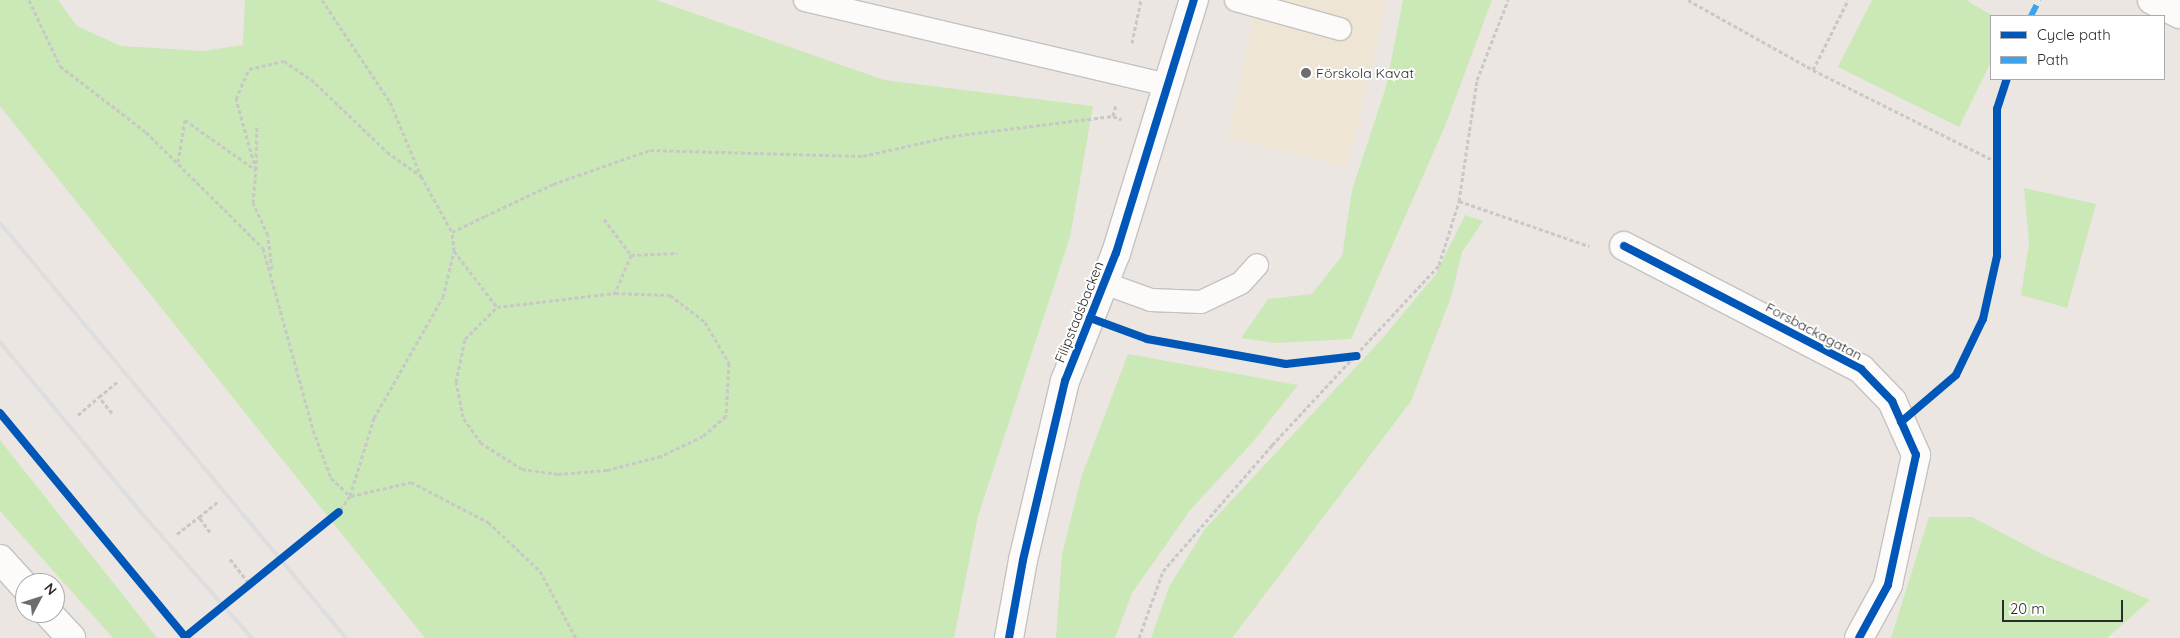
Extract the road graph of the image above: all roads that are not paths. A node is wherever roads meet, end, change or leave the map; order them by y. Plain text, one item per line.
1 (805, 0) edge
2 (1194, 0) edge
3 (1236, 0) edge
4 (2152, 0) edge
5 (2180, 14) edge
6 (1340, 29) dead end
7 (1167, 85) junction
8 (1624, 246) road end
9 (1257, 265) dead end
10 (1104, 283) junction
11 (0, 559) edge
12 (15, 576) edge
13 (57, 623) edge
14 (71, 638) edge
15 (1009, 638) edge
16 (1858, 638) edge

1 - 7 lane
2 - 7 street, Filipstadsbacken
3 - 6 lane
4 - 5 street
7 - 10 street, Filipstadsbacken
8 - 16 street, Forsbackagatan
9 - 10 lane
10 - 15 street, Filipstadsbacken
11 - 12 street
13 - 14 street

